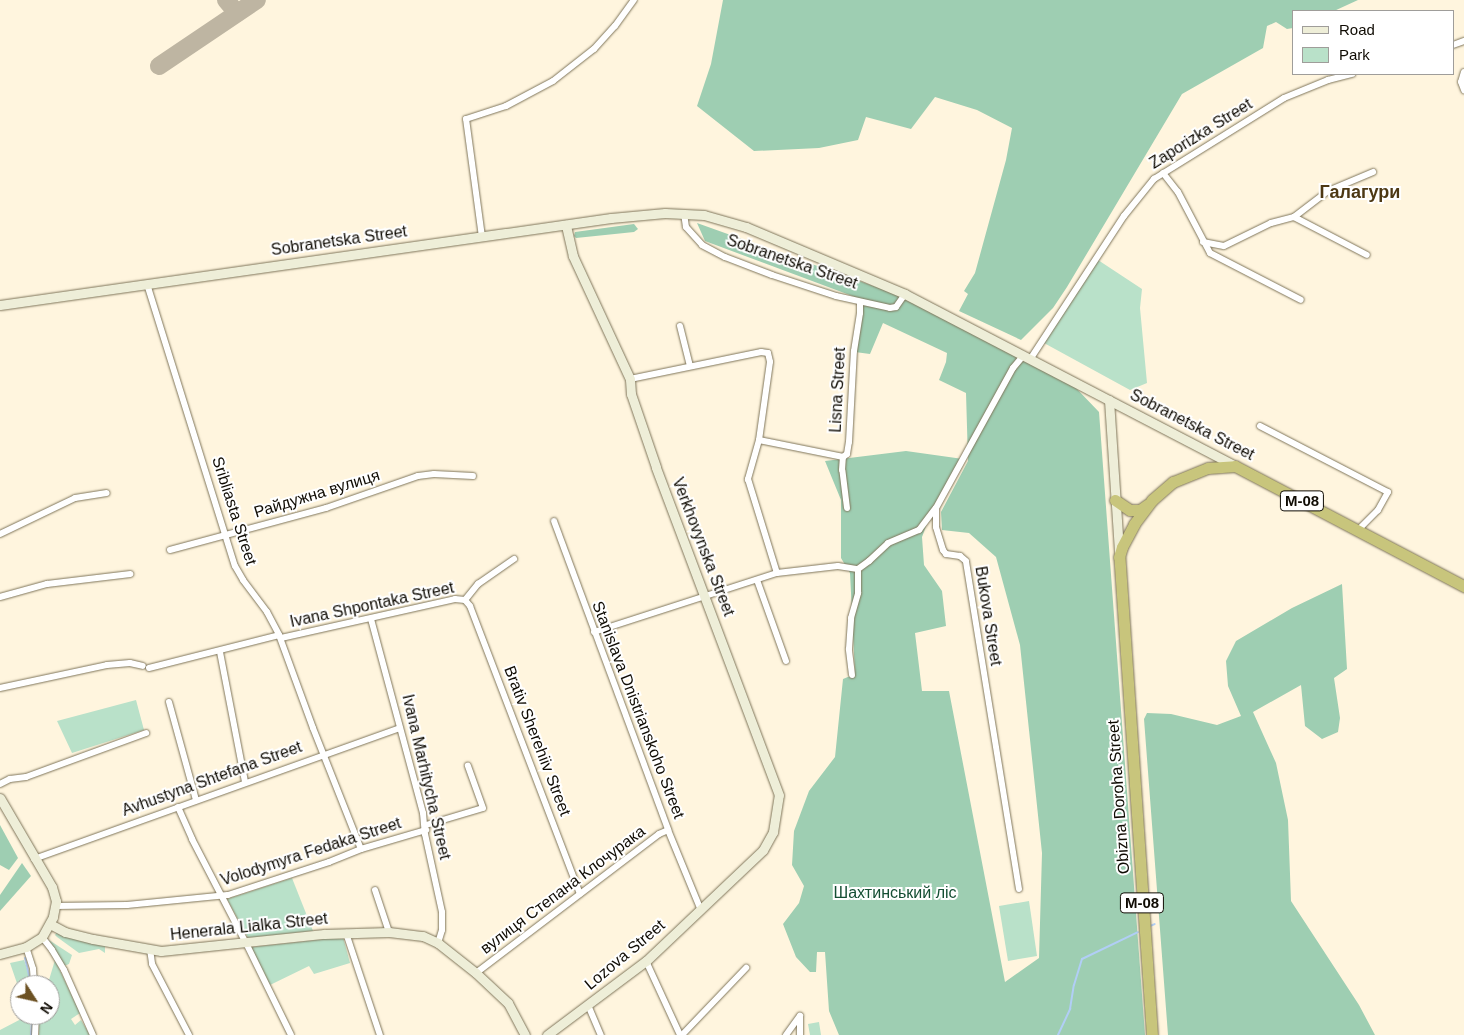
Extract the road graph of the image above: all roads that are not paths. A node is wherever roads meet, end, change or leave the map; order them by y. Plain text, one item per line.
1 (634, 0) edge
2 (1464, 72) edge
3 (1348, 75) edge
4 (1464, 90) edge
5 (1373, 172) dead end
6 (1163, 173) junction
7 (684, 213) junction
8 (1294, 216) junction
9 (566, 225) junction
10 (482, 237) junction
11 (1203, 242) junction
12 (1367, 255) dead end
13 (147, 284) junction
14 (905, 294) junction
15 (1301, 300) dead end
16 (860, 302) junction
17 (0, 305) edge
18 (680, 326) dead end
19 (1027, 357) junction
20 (690, 366) junction
21 (630, 379) junction
22 (1109, 400) junction
23 (1260, 426) dead end
24 (759, 440) junction
25 (843, 457) junction
26 (1236, 466) junction
27 (473, 476) dead end
28 (107, 493) dead end
29 (1115, 500) junction
30 (1152, 500) junction
31 (847, 508) dead end
32 (936, 508) junction
33 (554, 521) dead end
34 (924, 525) junction
35 (936, 527) junction
36 (1358, 530) junction
37 (0, 534) edge
38 (225, 534) junction
39 (170, 550) dead end
40 (1119, 557) junction
41 (514, 559) dead end
42 (858, 569) junction
43 (777, 573) junction
44 (130, 574) dead end
45 (757, 580) junction
46 (1464, 586) edge
47 (0, 597) edge
48 (706, 597) junction
49 (465, 600) junction
50 (371, 619) junction
51 (594, 632) junction
52 (280, 637) junction
53 (220, 652) junction
54 (786, 660) dead end
55 (852, 675) dead end
56 (0, 688) edge
57 (169, 702) dead end
58 (399, 728) junction
59 (146, 734) dead end
60 (324, 754) junction
61 (468, 766) dead end
62 (245, 782) junction
63 (0, 784) edge
64 (0, 798) edge
65 (196, 800) junction
66 (178, 807) junction
67 (426, 828) junction
68 (668, 830) junction
69 (361, 849) junction
70 (34, 859) junction
71 (739, 872) joint
72 (1019, 889) dead end
73 (375, 890) dead end
74 (580, 894) junction
75 (221, 896) junction
76 (55, 906) junction
77 (700, 908) junction
78 (50, 924) junction
79 (389, 932) junction
80 (346, 933) junction
81 (42, 937) junction
82 (246, 943) junction
83 (438, 943) junction
84 (26, 947) junction
85 (150, 949) junction
86 (0, 954) edge
87 (646, 961) junction
88 (746, 968) dead end
89 (476, 973) junction
90 (33, 975) edge
91 (588, 1005) junction
92 (93, 1035) edge
93 (189, 1035) edge
94 (291, 1035) edge
95 (380, 1035) edge
96 (524, 1035) edge
97 (547, 1035) edge
98 (601, 1035) edge
99 (681, 1035) edge
100 (786, 1035) edge
101 (800, 1035) edge
102 (1152, 1035) edge

1 - 10 street
2 - 4 street
3 - 6 street, Zaporizka Street
5 - 8 street
6 - 11 street
6 - 19 street, Zaporizka Street
7 - 9 street, Sobranetska Street
7 - 14 street, Sobranetska Street
7 - 16 street, Sobranetska Street
8 - 11 street
8 - 12 street
9 - 10 street, Sobranetska Street
9 - 21 street, Verkhovynska Street
10 - 13 street, Sobranetska Street
11 - 15 street
13 - 17 street, Sobranetska Street
13 - 38 street, Sribliasta Street
14 - 16 street, Sobranetska Street
14 - 19 street, Sobranetska Street
16 - 25 street, Lisna Street
18 - 20 street
19 - 22 street, Sobranetska Street
19 - 32 street, Bukova Street
20 - 21 street
20 - 24 street
21 - 48 street, Verkhovynska Street
22 - 26 street, Sobranetska Street
22 - 29 street, Obizna Doroha Street
23 - 36 street
24 - 25 street
24 - 43 street
25 - 31 street, Lisna Street
26 - 30 highway, Obizna Doroha Street / М-08
26 - 36 highway, Sobranetska Street / М-08
27 - 38 street, Райдужна вулиця
28 - 37 street
29 - 30 highway
29 - 40 street, Obizna Doroha Street
30 - 40 highway, Obizna Doroha Street / М-08
32 - 34 street
32 - 35 street, Bukova Street
33 - 51 street, Stanislava Dnistrianskoho Street
34 - 35 street
34 - 42 street
35 - 72 street, Bukova Street
36 - 46 highway, Sobranetska Street / М-08
38 - 39 street, Райдужна вулиця
38 - 52 street, Sribliasta Street
40 - 102 highway, Obizna Doroha Street / М-08
41 - 49 street, Ivana Shpontaka Street
42 - 43 street
42 - 55 street
43 - 45 street
44 - 47 street
45 - 48 street
45 - 54 street
48 - 51 street
48 - 71 street, Verkhovynska Street
49 - 50 street, Ivana Shpontaka Street
49 - 74 street, Brativ Sherehiiv Street
50 - 52 street, Ivana Shpontaka Street
50 - 58 street, Ivana Marhitycha Street
51 - 68 street, Stanislava Dnistrianskoho Street
52 - 53 street, Ivana Shpontaka Street
52 - 60 street, Sribliasta Street
53 - 56 street, Ivana Shpontaka Street
53 - 62 street
57 - 65 street
58 - 60 street, Avhustyna Shtefana Street
58 - 67 street, Ivana Marhitycha Street
59 - 63 street
60 - 62 street, Avhustyna Shtefana Street
60 - 69 street, Sribliasta Street
61 - 67 street, Volodymyra Fedaka Street
62 - 65 street, Avhustyna Shtefana Street
64 - 70 street
65 - 66 street, Avhustyna Shtefana Street
66 - 70 street, Avhustyna Shtefana Street
66 - 75 street
67 - 69 street, Volodymyra Fedaka Street
67 - 83 street, Ivana Marhitycha Street
68 - 74 street, вулиця Степана Клочурака
68 - 77 street, Stanislava Dnistrianskoho Street
69 - 75 street, Volodymyra Fedaka Street
70 - 76 street
71 - 77 street, Lozova Street
73 - 79 street
74 - 89 street, вулиця Степана Клочурака
75 - 76 street, Volodymyra Fedaka Street
75 - 82 street
76 - 78 street
77 - 87 street, Lozova Street
78 - 81 street
78 - 85 street, Henerala Lialka Street
79 - 80 street
79 - 83 street
80 - 82 street, Henerala Lialka Street
80 - 95 street, Henerala Lialka Street
81 - 84 street
81 - 92 street
82 - 85 street, Henerala Lialka Street
82 - 94 street
83 - 89 street
84 - 86 street
84 - 90 street
85 - 93 street
87 - 91 street, Lozova Street
87 - 99 street
88 - 99 street
89 - 96 street
91 - 97 street, Lozova Street
91 - 98 street
100 - 101 street

